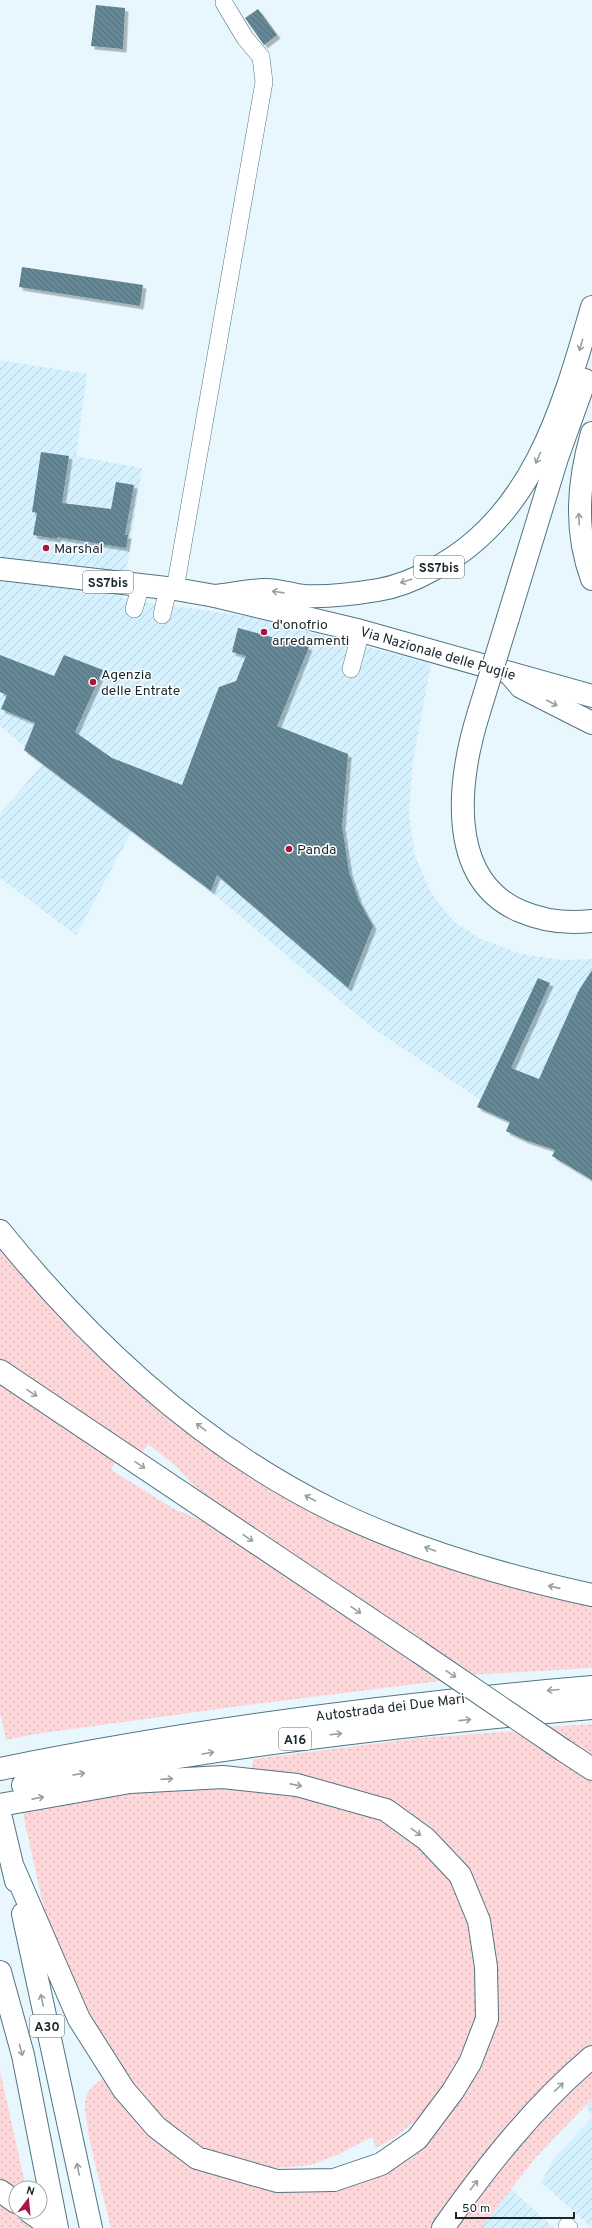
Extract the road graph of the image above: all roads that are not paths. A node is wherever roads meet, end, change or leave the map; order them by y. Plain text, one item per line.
1 (224, 3) dead end
2 (592, 307) edge
3 (592, 359) edge
4 (570, 384) junction
5 (592, 433) edge
6 (557, 458) junction
7 (0, 569) edge
8 (592, 579) edge
9 (141, 585) junction
10 (171, 589) junction
11 (215, 596) junction
12 (134, 609) dead end
13 (162, 615) dead end
14 (361, 631) junction
15 (351, 669) dead end
16 (509, 673) junction
17 (592, 696) edge
18 (592, 723) edge
19 (592, 921) edge
20 (0, 1231) edge
21 (0, 1371) edge
22 (592, 1595) edge
23 (592, 1687) edge
24 (592, 1708) edge
25 (297, 1718) junction
26 (0, 1754) edge
27 (0, 1769) edge
28 (592, 1769) edge
29 (0, 1790) edge
30 (0, 1805) edge
31 (0, 1814) edge
32 (13, 1867) junction
33 (0, 1972) edge
34 (592, 2057) edge
35 (42, 2220) edge
36 (53, 2228) edge
37 (57, 2228) edge
38 (90, 2228) edge
39 (443, 2228) edge

1 - 10 lane
2 -> 4 main road, SS7bis
3 - 6 main road, SS7bis
4 - 6 main road, SS7bis
4 -> 11 main road, SS7bis
8 -> 5 main road
6 - 19 main road, SS7bis, bridge
7 - 9 main road, Via Nazionale delle Puglie / SS7bis
9 - 10 main road, Via Nazionale delle Puglie / SS7bis
9 - 12 lane
10 - 11 main road, Via Nazionale delle Puglie / SS7bis
10 - 13 lane
11 - 14 main road, Via Nazionale delle Puglie / SS7bis
14 - 15 lane
14 - 16 main road, Via Nazionale delle Puglie / SS7bis
16 - 17 main road, Via Nazionale delle Puglie / SS7bis
16 -> 18 main road
22 -> 20 main road
21 -> 28 main road, bridge
23 -> 25 main road, Autostrada dei Due Mari / A16
29 -> 24 main road, Autostrada dei Due Mari / A16
25 - 26 main road
25 - 27 main road, Autostrada dei Due Mari / A16
30 -> 32 main road
31 - 32 main road, A30
38 -> 32 main road, A30
33 -> 37 main road, A30
39 -> 34 main road
35 - 36 main road

